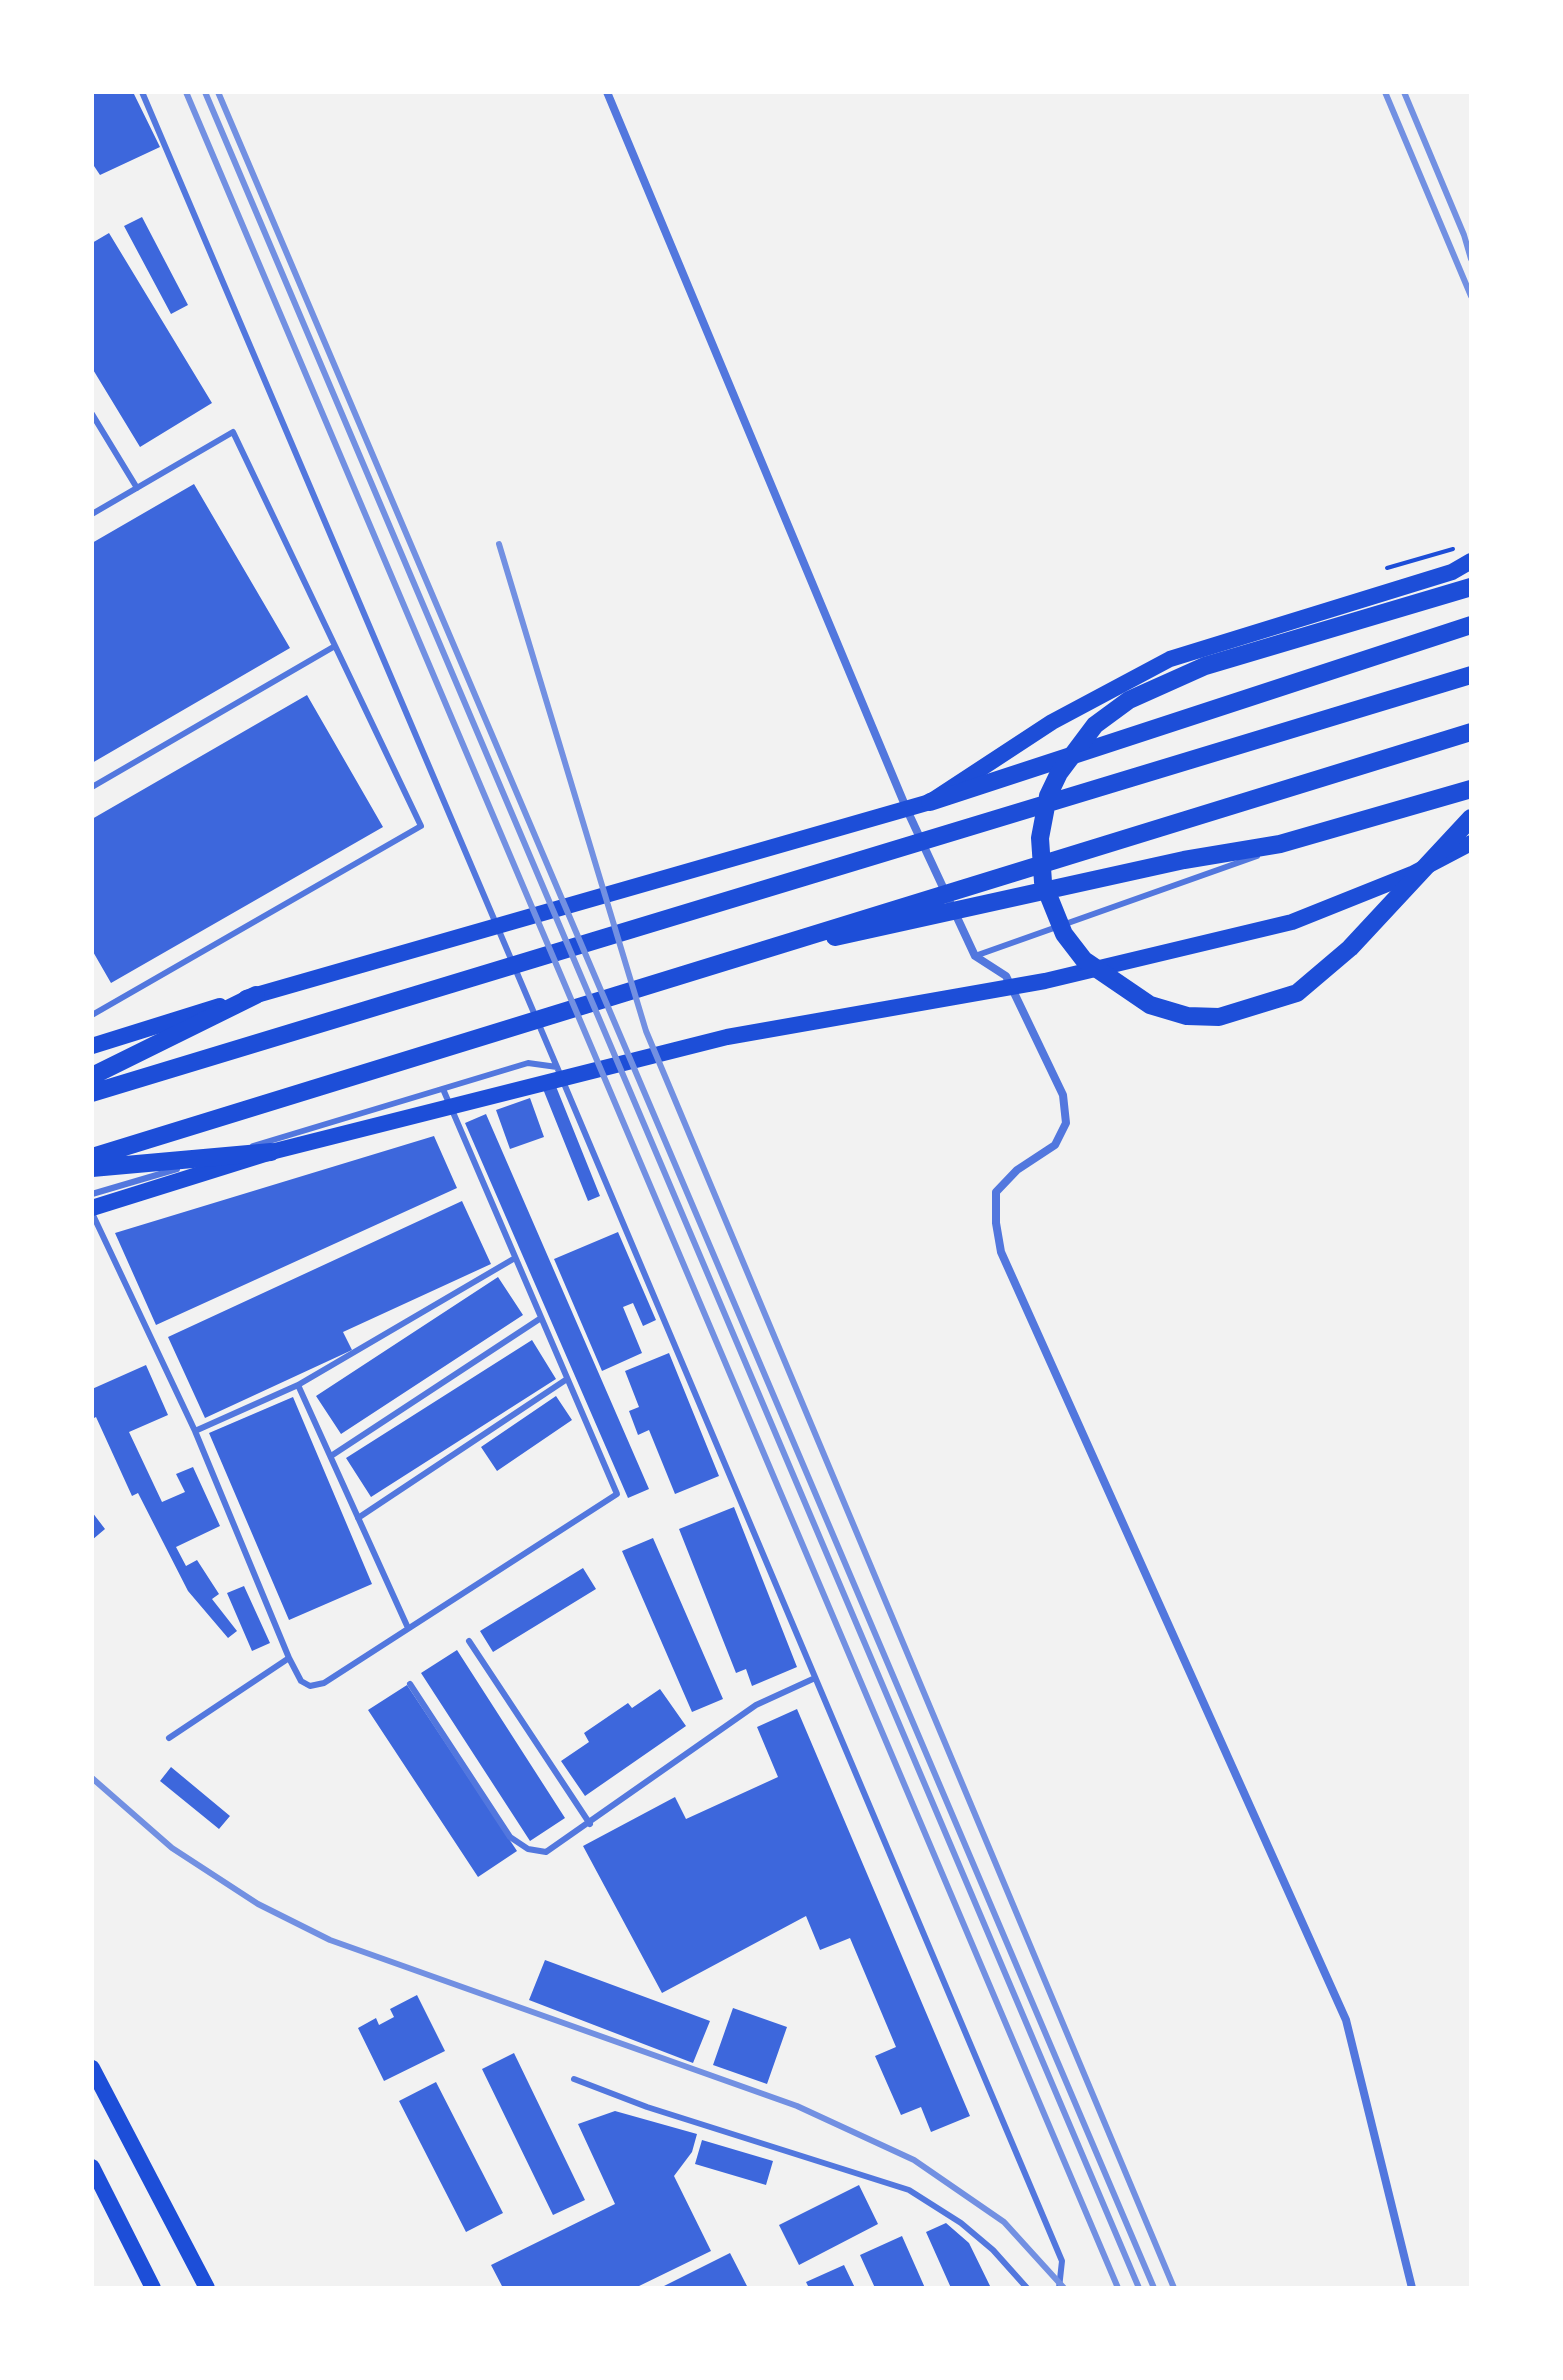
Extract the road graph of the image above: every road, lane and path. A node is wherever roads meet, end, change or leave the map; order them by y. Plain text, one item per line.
1 (142, 92) edge
2 (607, 92) edge
3 (92, 414) edge
4 (137, 488) junction
5 (92, 514) edge
6 (1457, 548) dead end
7 (1471, 561) edge
8 (1387, 568) dead end
9 (1471, 587) edge
10 (1471, 625) edge
11 (335, 646) junction
12 (1471, 675) edge
13 (1471, 732) edge
14 (1471, 780) edge
15 (92, 787) edge
16 (1471, 789) edge
17 (930, 802) junction
18 (1471, 818) edge
19 (1471, 843) edge
20 (498, 929) junction
21 (975, 956) junction
22 (703, 966) junction
23 (256, 995) junction
24 (93, 1012) edge
25 (92, 1046) edge
26 (557, 1067) junction
27 (92, 1076) edge
28 (443, 1089) junction
29 (92, 1093) edge
30 (271, 1152) junction
31 (92, 1157) edge
32 (92, 1168) edge
33 (92, 1194) edge
34 (92, 1210) edge
35 (515, 1258) junction
36 (541, 1318) junction
37 (567, 1379) junction
38 (298, 1385) junction
39 (195, 1431) junction
40 (331, 1456) junction
41 (358, 1518) junction
42 (408, 1628) junction
43 (469, 1641) dead end
44 (289, 1658) junction
45 (815, 1678) junction
46 (410, 1684) dead end
47 (169, 1738) dead end
48 (590, 1824) junction
49 (92, 2068) edge
50 (574, 2079) dead end
51 (92, 2167) edge
52 (153, 2288) edge
53 (207, 2288) edge
54 (1027, 2288) edge
55 (1059, 2288) edge
56 (1412, 2288) edge

1 - 20 lane
2 - 21 street
3 - 4 lane
4 - 5 lane
4 - 11 lane
6 - 8 path
7 - 17 main road
9 - 18 main road
10 - 17 main road
11 - 15 lane
11 - 24 lane
12 - 29 main road
13 - 22 main road
14 - 21 lane
16 - 22 main road
17 - 23 main road
19 - 30 main road
20 - 25 lane
20 - 26 lane
21 - 56 street
22 - 31 main road
23 - 25 main road
23 - 27 main road
26 - 28 lane
26 - 45 lane
28 - 33 lane
28 - 35 lane
30 - 32 main road
30 - 34 main road
34 - 39 lane
35 - 36 lane
35 - 38 lane
36 - 37 lane
36 - 40 lane
37 - 41 lane
37 - 42 lane
38 - 39 lane
38 - 40 lane
39 - 44 lane
40 - 41 lane
41 - 42 lane
42 - 44 lane
43 - 48 lane
44 - 47 lane
45 - 48 lane
45 - 55 lane
46 - 48 lane
49 - 53 main road
50 - 54 lane
51 - 52 main road

